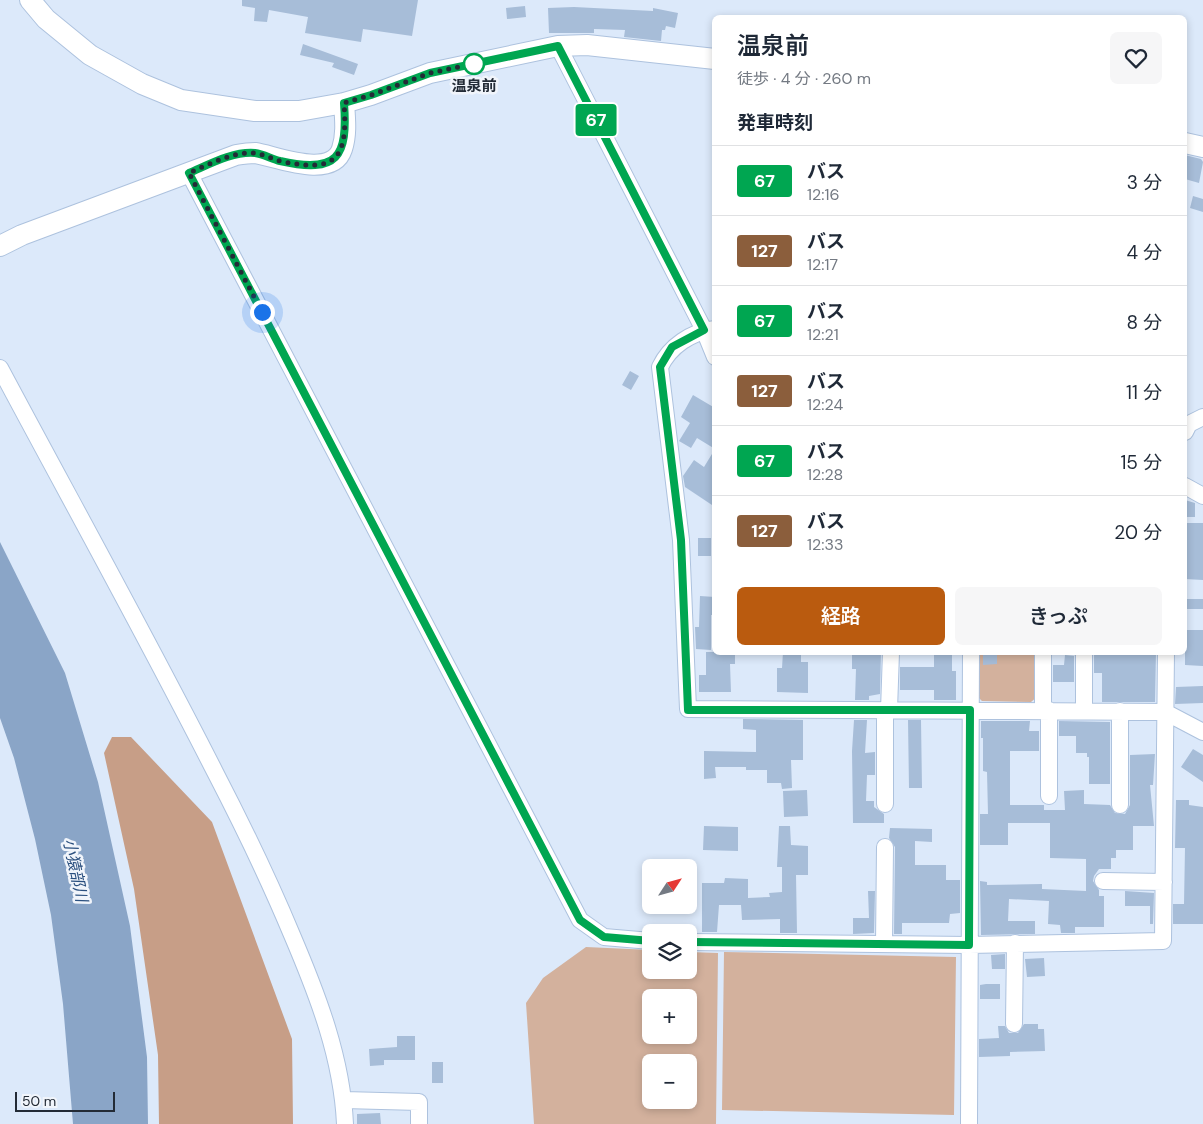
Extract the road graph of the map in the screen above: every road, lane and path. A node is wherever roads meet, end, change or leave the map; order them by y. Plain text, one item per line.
1 (30, 0) edge
2 (558, 46) junction
3 (712, 59) edge
4 (344, 103) junction
5 (1187, 143) edge
6 (1203, 147) edge
7 (189, 173) junction
8 (0, 246) edge
9 (710, 330) edge
10 (0, 368) edge
11 (1203, 417) edge
12 (1187, 428) edge
13 (1187, 487) edge
14 (1203, 496) edge
15 (891, 655) edge
16 (970, 655) edge
17 (1043, 655) edge
18 (1084, 655) edge
19 (1166, 655) edge
20 (887, 710) junction
21 (970, 710) junction
22 (1046, 710) junction
23 (1084, 710) junction
24 (1120, 711) junction
25 (1165, 712) junction
26 (1203, 732) edge
27 (1049, 796) dead end
28 (885, 804) dead end
29 (1120, 805) dead end
30 (885, 847) dead end
31 (1103, 881) dead end
32 (1164, 882) junction
33 (642, 940) edge
34 (697, 942) edge
35 (1015, 943) junction
36 (884, 944) junction
37 (969, 945) junction
38 (1014, 1024) dead end
39 (344, 1100) junction
40 (346, 1124) edge
41 (419, 1124) edge
42 (969, 1124) edge

1 - 4 street
2 - 3 street
2 - 4 street
2 - 9 street
4 - 7 street
5 - 6 street
7 - 8 street
7 - 33 street
9 - 20 street
10 - 39 street
11 - 12 street
13 - 14 street
15 - 20 street
16 - 21 street
17 - 22 street
18 - 23 street
19 - 25 street
20 - 21 street
20 - 28 street
21 - 22 street
21 - 37 street
22 - 23 street
22 - 27 street
23 - 24 street
24 - 25 street
24 - 29 street
25 - 26 street
25 - 32 street
30 - 36 street
31 - 32 street
32 - 35 street
34 - 36 street
35 - 37 street
35 - 38 street
36 - 37 street
37 - 42 street
39 - 40 street
39 - 41 street

